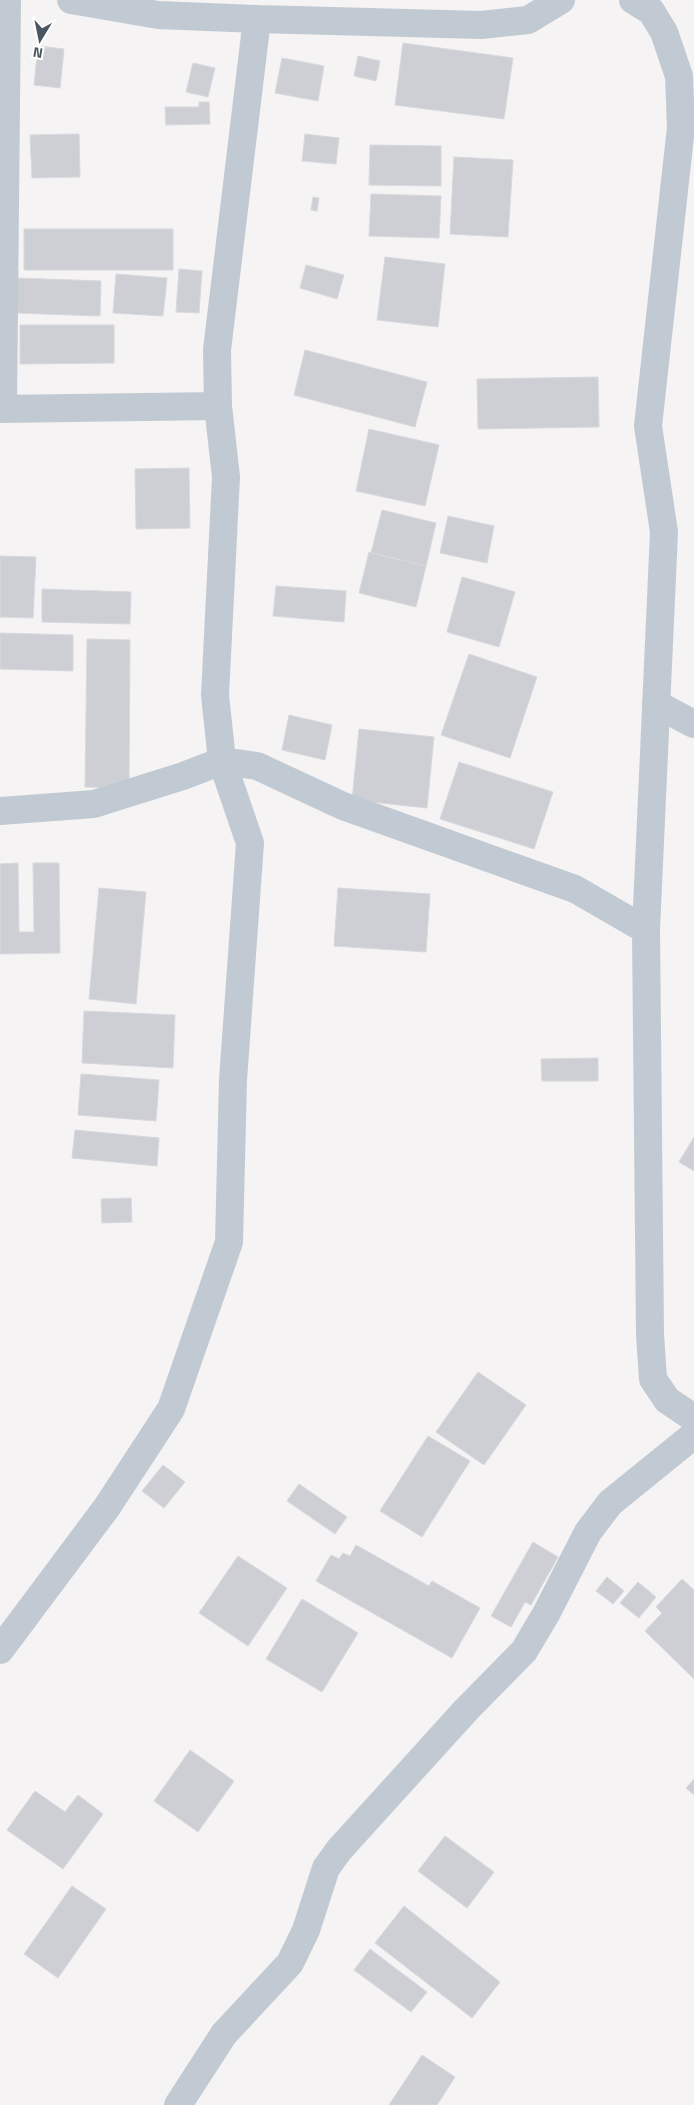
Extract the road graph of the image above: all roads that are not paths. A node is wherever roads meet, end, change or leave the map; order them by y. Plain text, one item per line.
1 (7, 0) edge
2 (71, 0) edge
3 (561, 0) edge
4 (633, 0) edge
5 (257, 20) junction
6 (218, 406) junction
7 (2, 409) edge
8 (656, 704) junction
9 (694, 724) edge
10 (222, 761) junction
11 (0, 811) edge
12 (646, 930) junction
13 (694, 1418) edge
14 (694, 1434) edge
15 (0, 1650) edge
16 (178, 2105) edge

1 - 7 street
2 - 5 street
3 - 5 street
4 - 8 street
5 - 6 street
6 - 7 street
6 - 10 street
8 - 9 street
8 - 12 street
10 - 11 street
10 - 12 street
10 - 15 street
12 - 13 street
14 - 16 street

